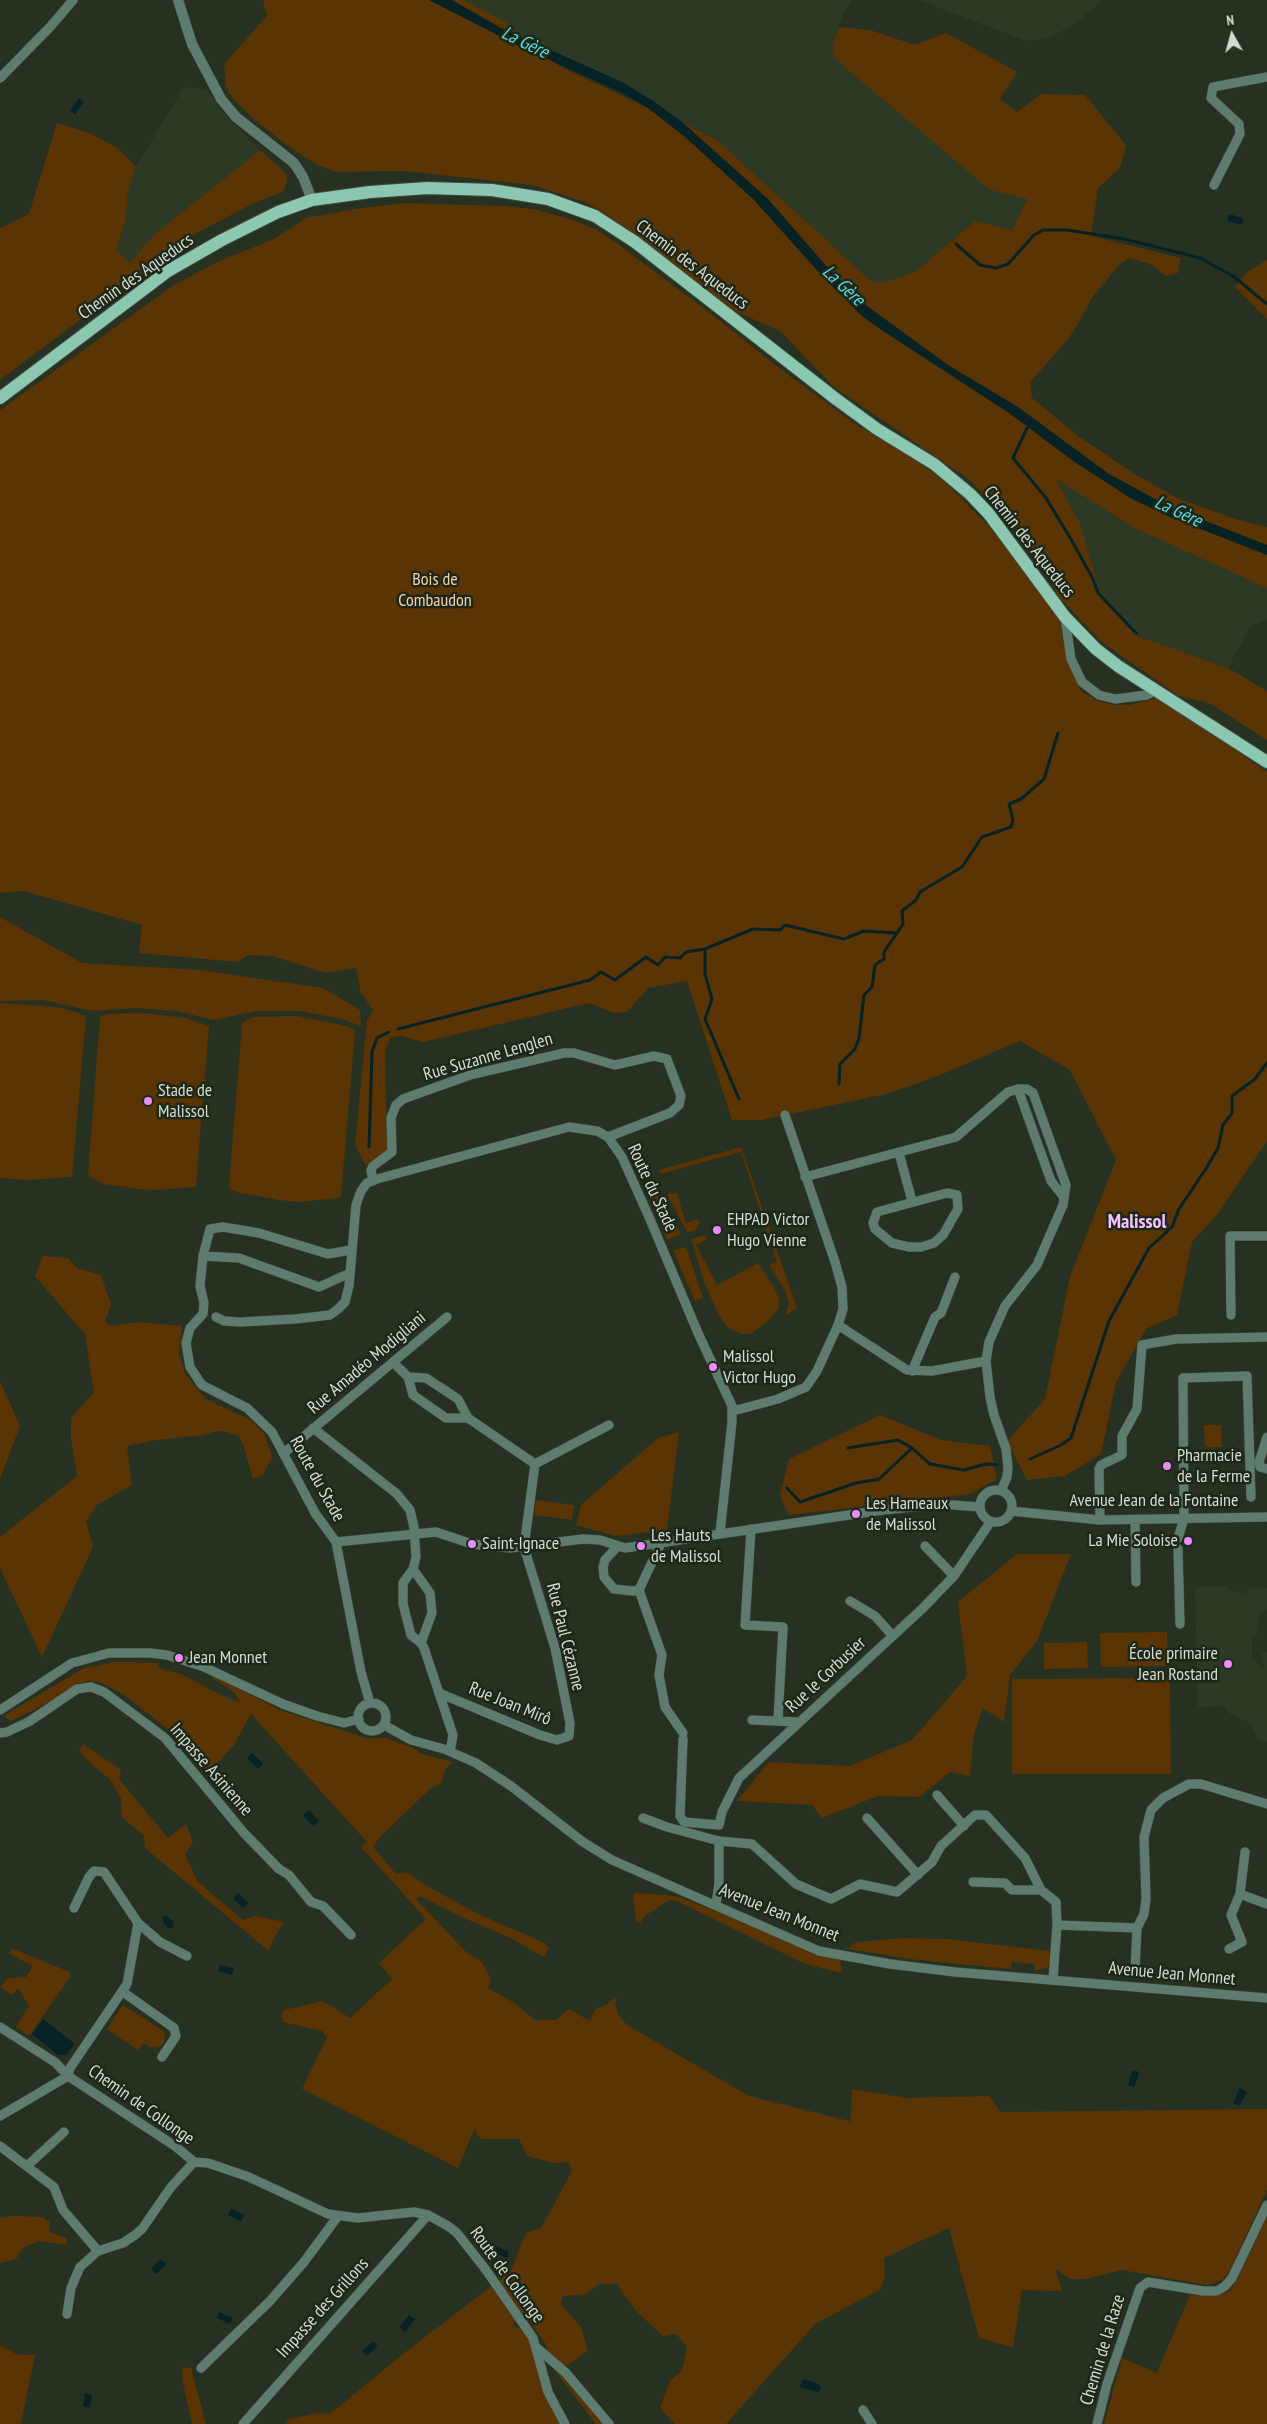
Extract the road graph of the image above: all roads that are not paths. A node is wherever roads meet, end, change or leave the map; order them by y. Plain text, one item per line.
1 (178, 0) edge
2 (70, 1) edge
3 (1267, 77) edge
4 (0, 78) edge
5 (1214, 185) dead end
6 (312, 200) junction
7 (0, 398) edge
8 (1065, 617) junction
9 (1156, 690) junction
10 (1267, 762) edge
11 (1018, 1089) junction
12 (785, 1115) dead end
13 (608, 1137) junction
14 (899, 1154) junction
15 (805, 1177) junction
16 (373, 1181) junction
17 (1064, 1196) junction
18 (912, 1201) junction
19 (1264, 1236) edge
20 (351, 1250) junction
21 (203, 1256) junction
22 (350, 1273) junction
23 (955, 1278) dead end
24 (1232, 1315) dead end
25 (216, 1317) dead end
26 (447, 1317) dead end
27 (838, 1325) junction
28 (1267, 1337) edge
29 (986, 1361) junction
30 (394, 1363) junction
31 (912, 1371) junction
32 (408, 1377) junction
33 (733, 1411) junction
34 (468, 1418) junction
35 (609, 1425) dead end
36 (313, 1428) junction
37 (1267, 1437) edge
38 (284, 1453) junction
39 (535, 1464) junction
40 (1267, 1469) edge
41 (1001, 1491) junction
42 (1251, 1497) dead end
43 (980, 1508) junction
44 (1011, 1511) junction
45 (1267, 1517) edge
46 (1184, 1519) junction
47 (1100, 1520) junction
48 (1135, 1520) junction
49 (991, 1521) junction
50 (751, 1529) junction
51 (414, 1534) junction
52 (720, 1534) junction
53 (1178, 1538) dead end
54 (336, 1542) junction
55 (661, 1543) junction
56 (925, 1546) dead end
57 (524, 1547) junction
58 (618, 1547) junction
59 (1178, 1548) dead end
60 (413, 1569) junction
61 (954, 1576) junction
62 (1136, 1582) dead end
63 (639, 1590) junction
64 (850, 1601) dead end
65 (1180, 1624) dead end
66 (893, 1636) junction
67 (421, 1643) junction
68 (439, 1693) junction
69 (370, 1703) junction
70 (0, 1710) edge
71 (359, 1719) junction
72 (752, 1720) dead end
73 (778, 1720) junction
74 (799, 1722) junction
75 (384, 1725) junction
76 (0, 1733) edge
77 (569, 1736) joint
78 (450, 1751) junction
79 (937, 1795) dead end
80 (1267, 1804) edge
81 (643, 1818) dead end
82 (867, 1818) dead end
83 (964, 1826) junction
84 (719, 1841) junction
85 (1245, 1852) dead end
86 (918, 1875) junction
87 (973, 1882) dead end
88 (1041, 1890) junction
89 (1240, 1894) junction
90 (716, 1904) junction
91 (1267, 1904) edge
92 (74, 1908) dead end
93 (138, 1923) junction
94 (1057, 1925) junction
95 (1137, 1928) junction
96 (351, 1935) dead end
97 (1228, 1948) dead end
98 (187, 1956) dead end
99 (1135, 1970) dead end
100 (1052, 1979) junction
101 (123, 1992) junction
102 (1267, 1998) edge
103 (0, 2027) edge
104 (162, 2057) dead end
105 (68, 2076) junction
106 (0, 2116) edge
107 (64, 2132) dead end
108 (0, 2146) edge
109 (194, 2162) junction
110 (27, 2166) junction
111 (1267, 2205) edge
112 (428, 2215) junction
113 (338, 2216) junction
114 (98, 2251) junction
115 (67, 2314) dead end
116 (537, 2348) junction
117 (201, 2368) dead end
118 (863, 2410) dead end
119 (243, 2424) edge
120 (565, 2424) edge
121 (609, 2424) edge
122 (872, 2424) edge
123 (1097, 2424) edge

1 - 6 street
2 - 4 street
3 - 5 street
6 - 7 main road, Chemin des Aqueducs
6 - 8 main road, Chemin des Aqueducs
8 - 9 main road, Chemin des Aqueducs
8 - 9 street
9 - 10 main road, Chemin des Aqueducs
11 - 14 street
11 - 17 street
11 - 17 street
12 - 15 street
13 - 16 street, Route du Stade
13 - 16 street, Rue Suzanne Lenglen
13 - 33 street, Route du Stade
14 - 15 street
14 - 18 street
15 - 27 street
16 - 20 street
17 - 29 street
18 - 18 street
19 - 24 street
20 - 21 street
20 - 22 street
21 - 22 street
21 - 38 street, Route du Stade
22 - 25 street
23 - 31 street
26 - 30 street, Rue Amadéo Modigliani
27 - 31 street
27 - 33 street
28 - 47 street
29 - 31 street
29 - 41 street
30 - 32 street
30 - 36 street, Rue Amadéo Modigliani
32 - 34 street
32 - 34 street
33 - 52 street
34 - 39 street
35 - 39 street
36 - 38 street, Rue Amadéo Modigliani
36 - 51 street, Rue Joan Mirô
37 - 40 street
38 - 54 street, Route du Stade
39 - 57 street
41 - 43 street
41 - 44 street
42 - 46 street
43 - 49 street
43 - 50 street
44 - 47 street, Avenue Jean de la Fontaine
44 - 49 street
45 - 46 street, Avenue Jean de la Fontaine
46 - 48 street, Avenue Jean de la Fontaine
46 - 53 street
47 - 48 street, Avenue Jean de la Fontaine
48 - 62 street
49 - 61 street, Rue le Corbusier
50 - 52 street
50 - 73 street
51 - 54 street
51 - 57 street
51 - 60 street, Rue Joan Mirô
52 - 55 street
54 - 69 street, Route du Stade
55 - 58 street
55 - 63 street
56 - 61 street
57 - 58 street
57 - 77 street, Rue Paul Cézanne
58 - 63 street
59 - 65 street
60 - 67 street
60 - 67 street, Rue Joan Mirô
61 - 66 street, Rue le Corbusier
63 - 74 street, Rue le Corbusier
64 - 66 street
66 - 74 street, Rue le Corbusier
67 - 68 street, Rue Joan Mirô
68 - 77 street, Rue Joan Mirô
68 - 78 street, Rue Joan Mirô
69 - 71 street
69 - 75 street
70 - 71 street
71 - 75 street
72 - 73 street
73 - 74 street
75 - 78 street, Avenue Jean Monnet
76 - 96 street, Impasse Asinienne
78 - 90 street, Avenue Jean Monnet
79 - 83 street
80 - 95 street
81 - 84 street
82 - 86 street
83 - 86 street
83 - 88 street
84 - 86 street
84 - 90 street
85 - 89 street
87 - 88 street
88 - 94 street
89 - 91 street
89 - 97 street
90 - 100 street, Avenue Jean Monnet
92 - 93 street
93 - 98 street
93 - 101 street
94 - 95 street
94 - 100 street
95 - 99 street
100 - 102 street, Avenue Jean Monnet
101 - 104 street
101 - 105 street
103 - 105 street, Chemin de Collonge
105 - 106 street, Chemin de Collonge
105 - 109 street, Chemin de Collonge
107 - 110 street
108 - 110 street
109 - 113 street, Route de Collonge
109 - 114 street
110 - 114 street
111 - 123 street, Chemin de la Raze
112 - 113 street, Route de Collonge
112 - 116 street, Route de Collonge
112 - 119 street, Impasse des Grillons
113 - 117 street
114 - 115 street
116 - 120 street, Route de Collonge
116 - 121 street
118 - 122 street

